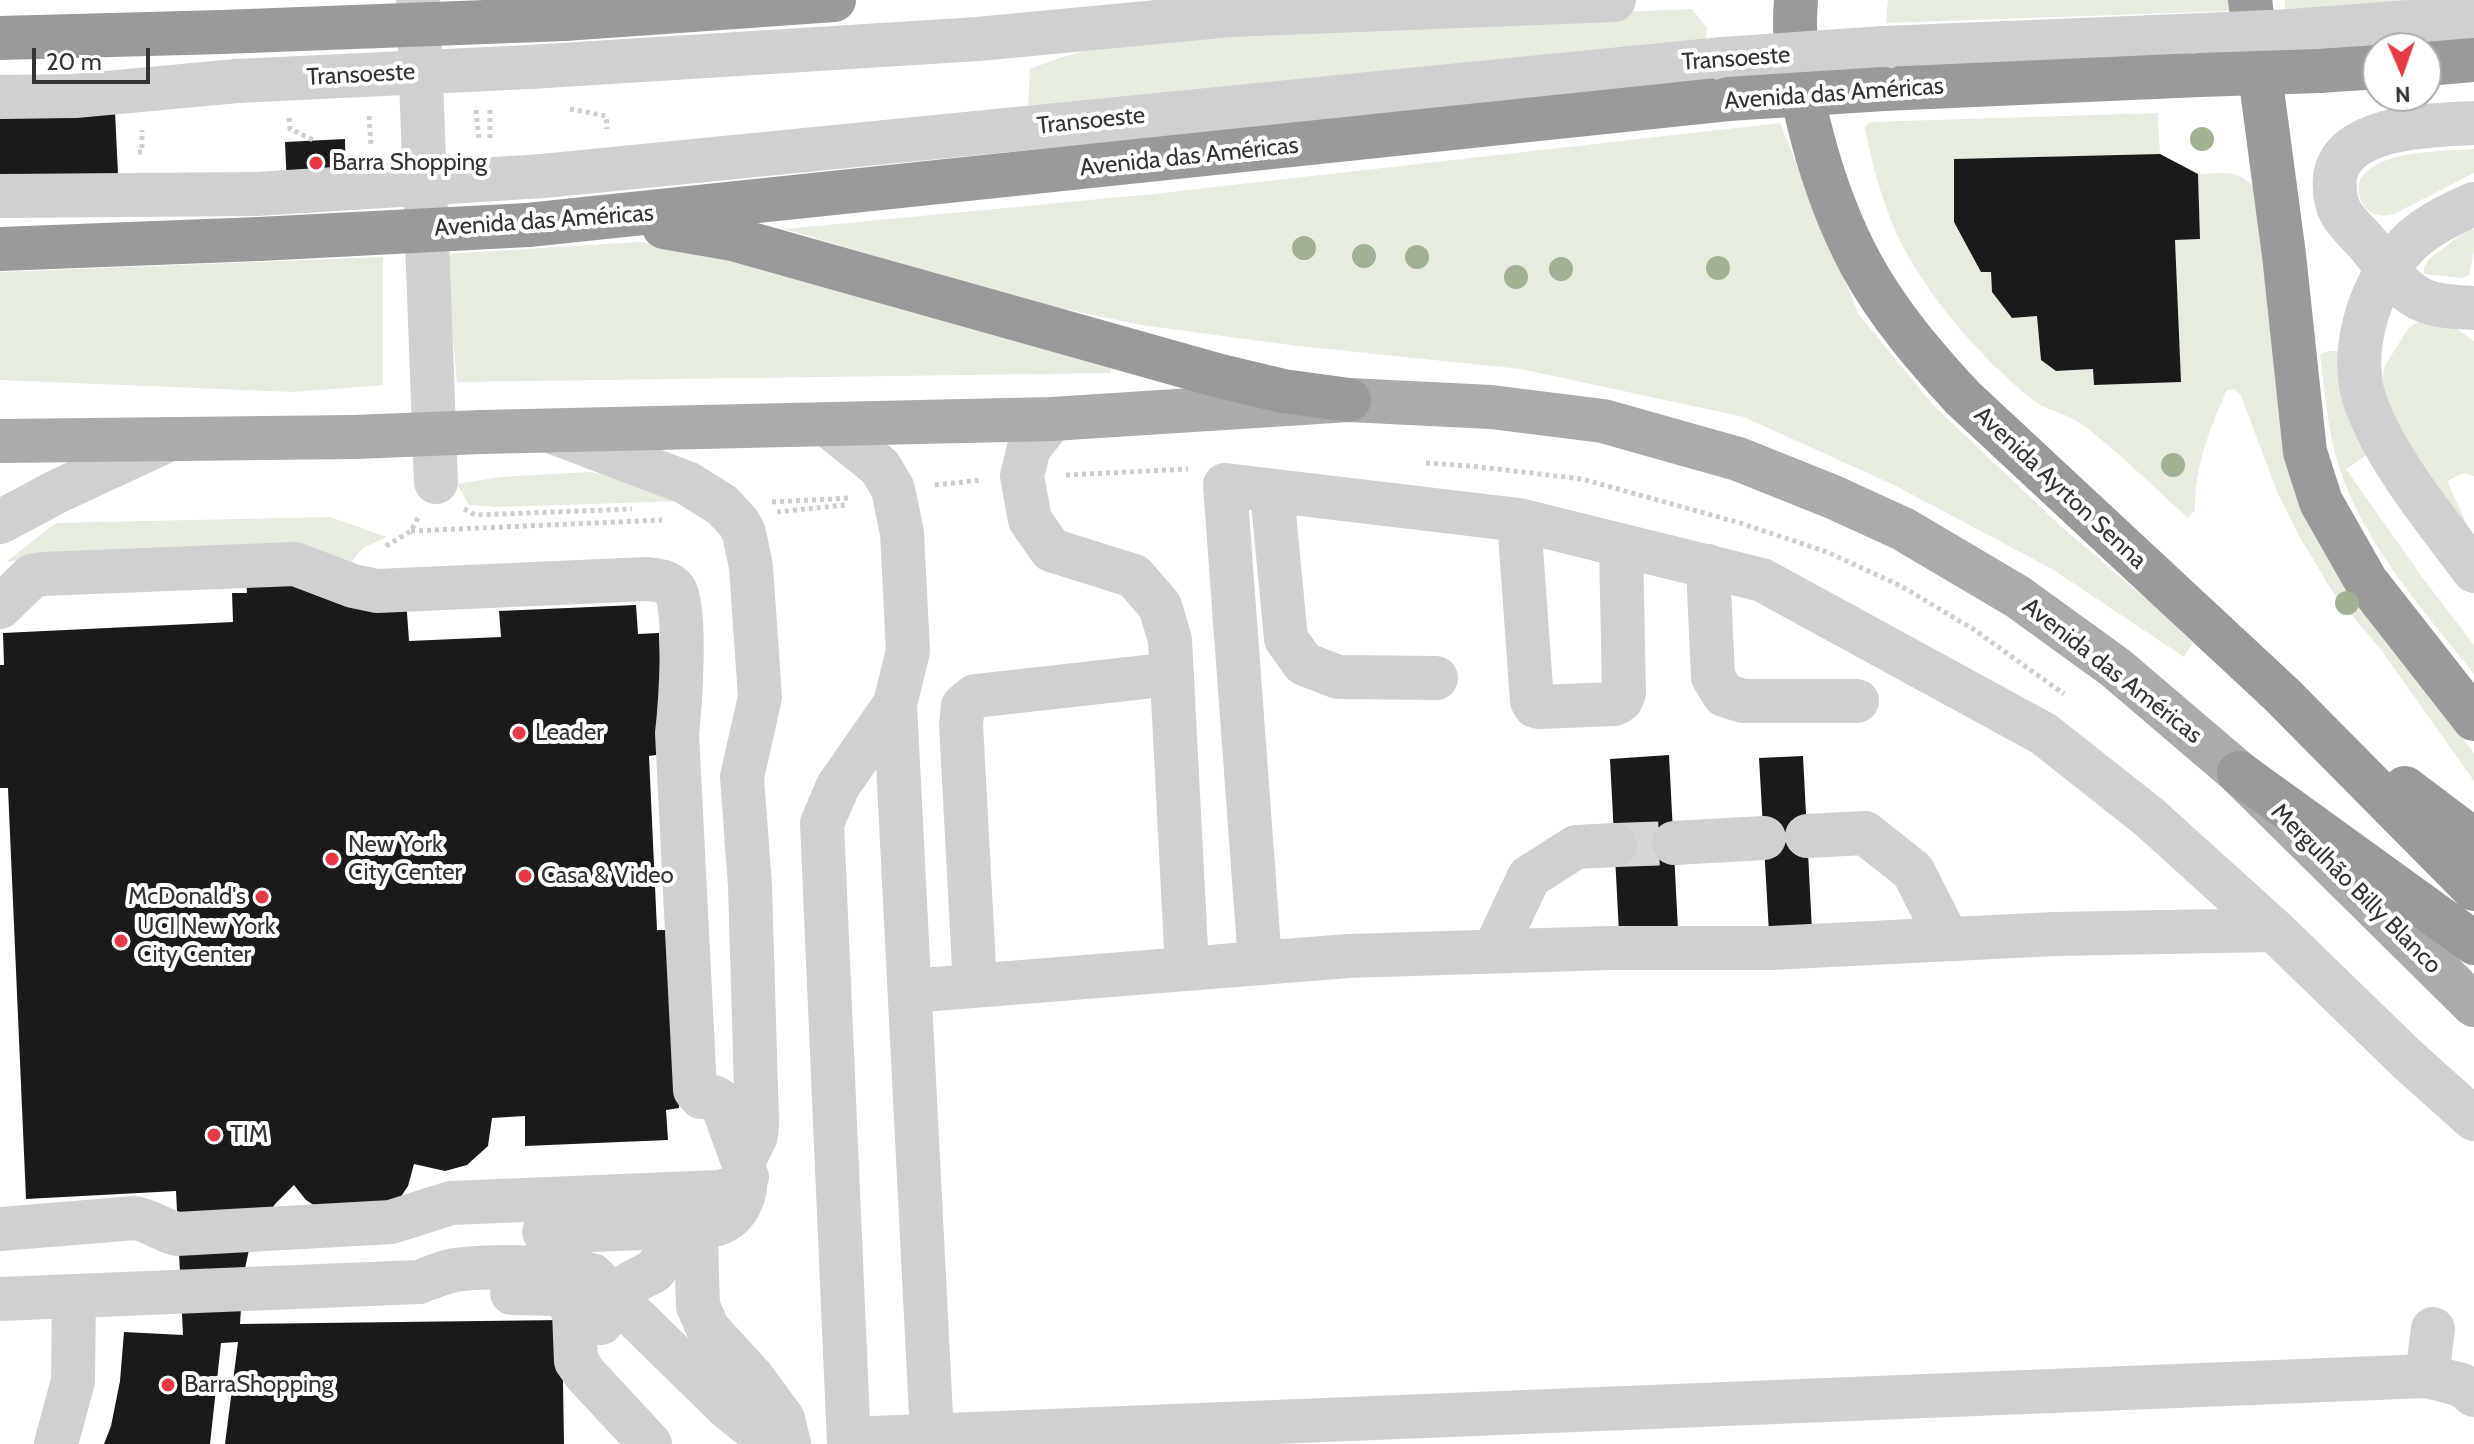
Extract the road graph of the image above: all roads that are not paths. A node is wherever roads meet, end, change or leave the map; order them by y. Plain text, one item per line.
1 (418, 0) edge
2 (834, 0) edge
3 (1614, 0) edge
4 (1796, 0) edge
5 (2250, 0) edge
6 (778, 1) edge
7 (2474, 17) edge
8 (0, 38) edge
9 (2201, 55) junction
10 (2474, 60) edge
11 (2442, 63) edge
12 (2362, 68) edge
13 (1725, 79) junction
14 (75, 96) junction
15 (0, 97) edge
16 (0, 112) edge
17 (2474, 123) edge
18 (0, 184) edge
19 (93, 194) junction
20 (0, 196) edge
21 (2474, 204) edge
22 (602, 219) junction
23 (0, 249) edge
24 (2388, 268) junction
25 (2474, 308) edge
26 (1349, 400) junction
27 (1052, 419) junction
28 (829, 426) junction
29 (548, 430) junction
30 (168, 440) junction
31 (0, 441) edge
32 (436, 482) road end
33 (1272, 492) junction
34 (1519, 520) junction
35 (0, 522) edge
36 (1621, 545) junction
37 (1708, 566) junction
38 (2474, 571) edge
39 (0, 607) edge
40 (1172, 674) junction
41 (1436, 678) dead end
42 (2282, 695) junction
43 (1857, 701) dead end
44 (895, 704) junction
45 (2474, 719) edge
46 (2239, 773) junction
47 (1807, 836) dead end
48 (1764, 838) dead end
49 (2474, 840) edge
50 (1674, 843) tunnel mouth
51 (1615, 845) tunnel mouth
52 (2474, 889) edge
53 (2274, 930) junction
54 (1947, 938) junction
55 (2474, 943) edge
56 (1494, 951) junction
57 (1260, 962) junction
58 (1187, 968) junction
59 (975, 986) junction
60 (910, 991) junction
61 (2474, 1005) edge
62 (2474, 1119) edge
63 (745, 1170) junction
64 (0, 1229) edge
65 (544, 1232) dead end
66 (419, 1282) junction
67 (74, 1296) junction
68 (0, 1299) edge
69 (618, 1301) junction
70 (2433, 1329) dead end
71 (585, 1374) junction
72 (2427, 1376) junction
73 (2474, 1395) edge
74 (932, 1435) junction
75 (849, 1442) edge
76 (56, 1444) edge
77 (650, 1444) edge
78 (773, 1444) edge
79 (789, 1444) edge

1 - 32 street
2 - 6 highway
3 - 14 street, Transoeste, bridge
4 - 42 highway, Avenida Ayrton Senna
5 - 45 highway
6 - 8 highway, bridge
7 - 9 street, bridge
9 - 12 highway, Avenida das Américas, bridge
9 - 13 highway, Avenida das Américas, bridge
10 - 11 highway
13 - 19 street, Transoeste, bridge
13 - 22 highway, Avenida das Américas
14 - 15 street, Transoeste
14 - 16 street, Transoeste
17 - 24 street
18 - 19 street, Transoeste
19 - 20 street, Transoeste
21 - 24 street
22 - 23 highway, Avenida das Américas, bridge
22 - 26 highway
24 - 25 street
24 - 38 street
26 - 27 main road, Avenida das Américas
26 - 46 main road, Avenida das Américas
27 - 28 main road, Avenida das Américas
27 - 40 street
28 - 29 main road, Avenida das Américas
28 - 44 street
29 - 30 main road, Avenida das Américas, bridge
29 - 63 street
30 - 31 main road, Avenida das Américas
30 - 35 street
33 - 34 street
33 - 41 street
33 - 57 street
34 - 36 street
34 - 36 street
36 - 37 street
37 - 43 street
37 - 53 street
39 - 63 street
40 - 58 street
40 - 59 street
42 - 49 highway
42 - 52 highway, Avenida Ayrton Senna
44 - 60 street
44 - 75 street
46 - 55 highway
46 - 61 main road, Mergulhão Billy Blanco
47 - 54 street
48 - 50 street
51 - 56 street
53 - 54 street
53 - 62 street
54 - 56 street
56 - 57 street
57 - 58 street
58 - 59 street
59 - 60 street
60 - 74 street
63 - 64 street
63 - 65 street
66 - 67 street
66 - 69 street
66 - 71 street
67 - 68 street
67 - 76 street
69 - 71 street
69 - 78 street
69 - 79 street
70 - 72 street
71 - 77 street
72 - 73 street
72 - 74 street
74 - 75 street

